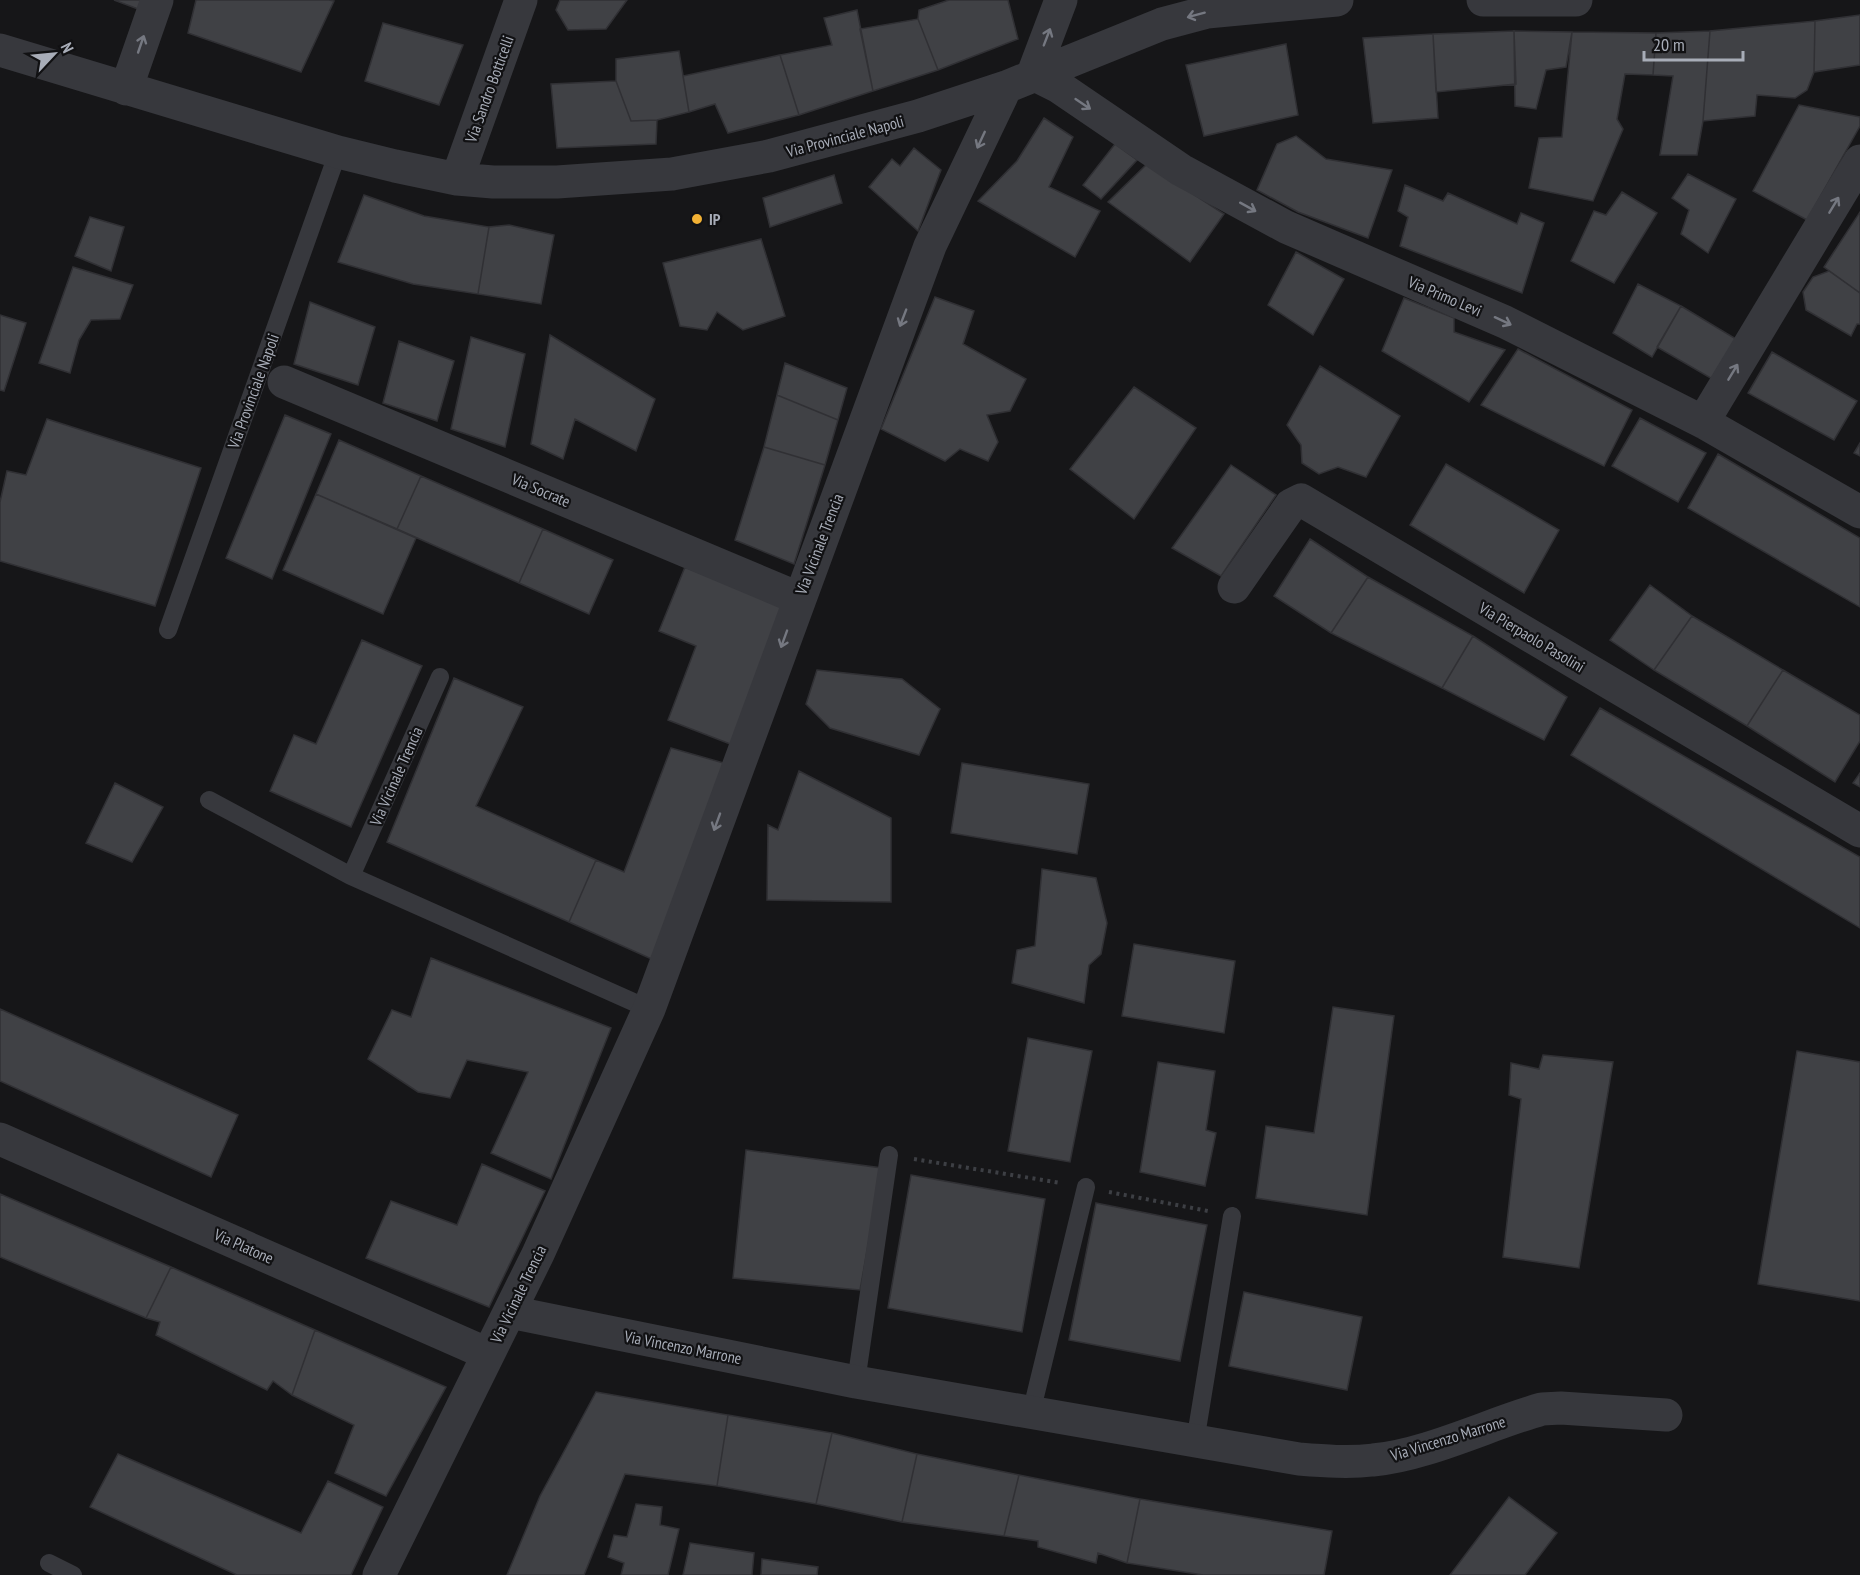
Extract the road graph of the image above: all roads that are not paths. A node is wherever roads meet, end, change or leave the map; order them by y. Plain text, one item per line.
1 (156, 0) edge
2 (521, 0) edge
3 (1061, 0) edge
4 (1337, 0) edge
5 (1483, 0) edge
6 (1576, 0) edge
7 (1, 54) edge
8 (1019, 81) junction
9 (126, 89) junction
10 (338, 152) junction
11 (1860, 161) edge
12 (457, 179) junction
13 (284, 382) dead end
14 (1703, 422) junction
15 (1860, 512) edge
16 (1234, 587) dead end
17 (798, 598) junction
18 (168, 630) dead end
19 (440, 676) dead end
20 (208, 800) dead end
21 (1860, 831) edge
22 (351, 876) junction
23 (649, 1009) junction
24 (0, 1139) edge
25 (890, 1155) dead end
26 (1086, 1187) dead end
27 (1232, 1216) dead end
28 (510, 1312) junction
29 (488, 1354) junction
30 (856, 1382) junction
31 (1031, 1413) junction
32 (1665, 1415) dead end
33 (1195, 1442) junction
34 (49, 1563) dead end
35 (73, 1575) edge
36 (379, 1575) edge

9 -> 1 street
2 - 12 street, Via Sandro Botticelli
8 -> 3 street, Via Vicinale Trencia
4 -> 8 street, Via Provinciale Napoli
5 - 6 street
7 - 9 street, Via Provinciale Napoli
8 - 12 street, Via Provinciale Napoli
8 -> 14 street, Via Primo Levi
8 -> 17 street, Via Vicinale Trencia
9 - 10 street, Via Provinciale Napoli
10 - 12 street, Via Provinciale Napoli
10 - 18 lane, Via Provinciale Napoli
14 -> 11 street
13 - 17 street, Via Socrate
14 - 15 street, Via Primo Levi
16 - 21 street, Via Pierpaolo Pasolini
17 -> 23 street, Via Vicinale Trencia
19 - 22 lane, Via Vicinale Trencia
20 - 22 lane
22 - 23 lane
23 - 28 street, Via Vicinale Trencia
24 - 29 street, Via Platone
25 - 30 lane
26 - 31 lane
27 - 33 lane
28 - 29 street, Via Vicinale Trencia
28 - 30 street, Via Vincenzo Marrone
29 - 36 street, Via Vicinale Trencia
30 - 31 street, Via Vincenzo Marrone
31 - 33 street, Via Vincenzo Marrone
32 - 33 street, Via Vincenzo Marrone
34 - 35 lane

